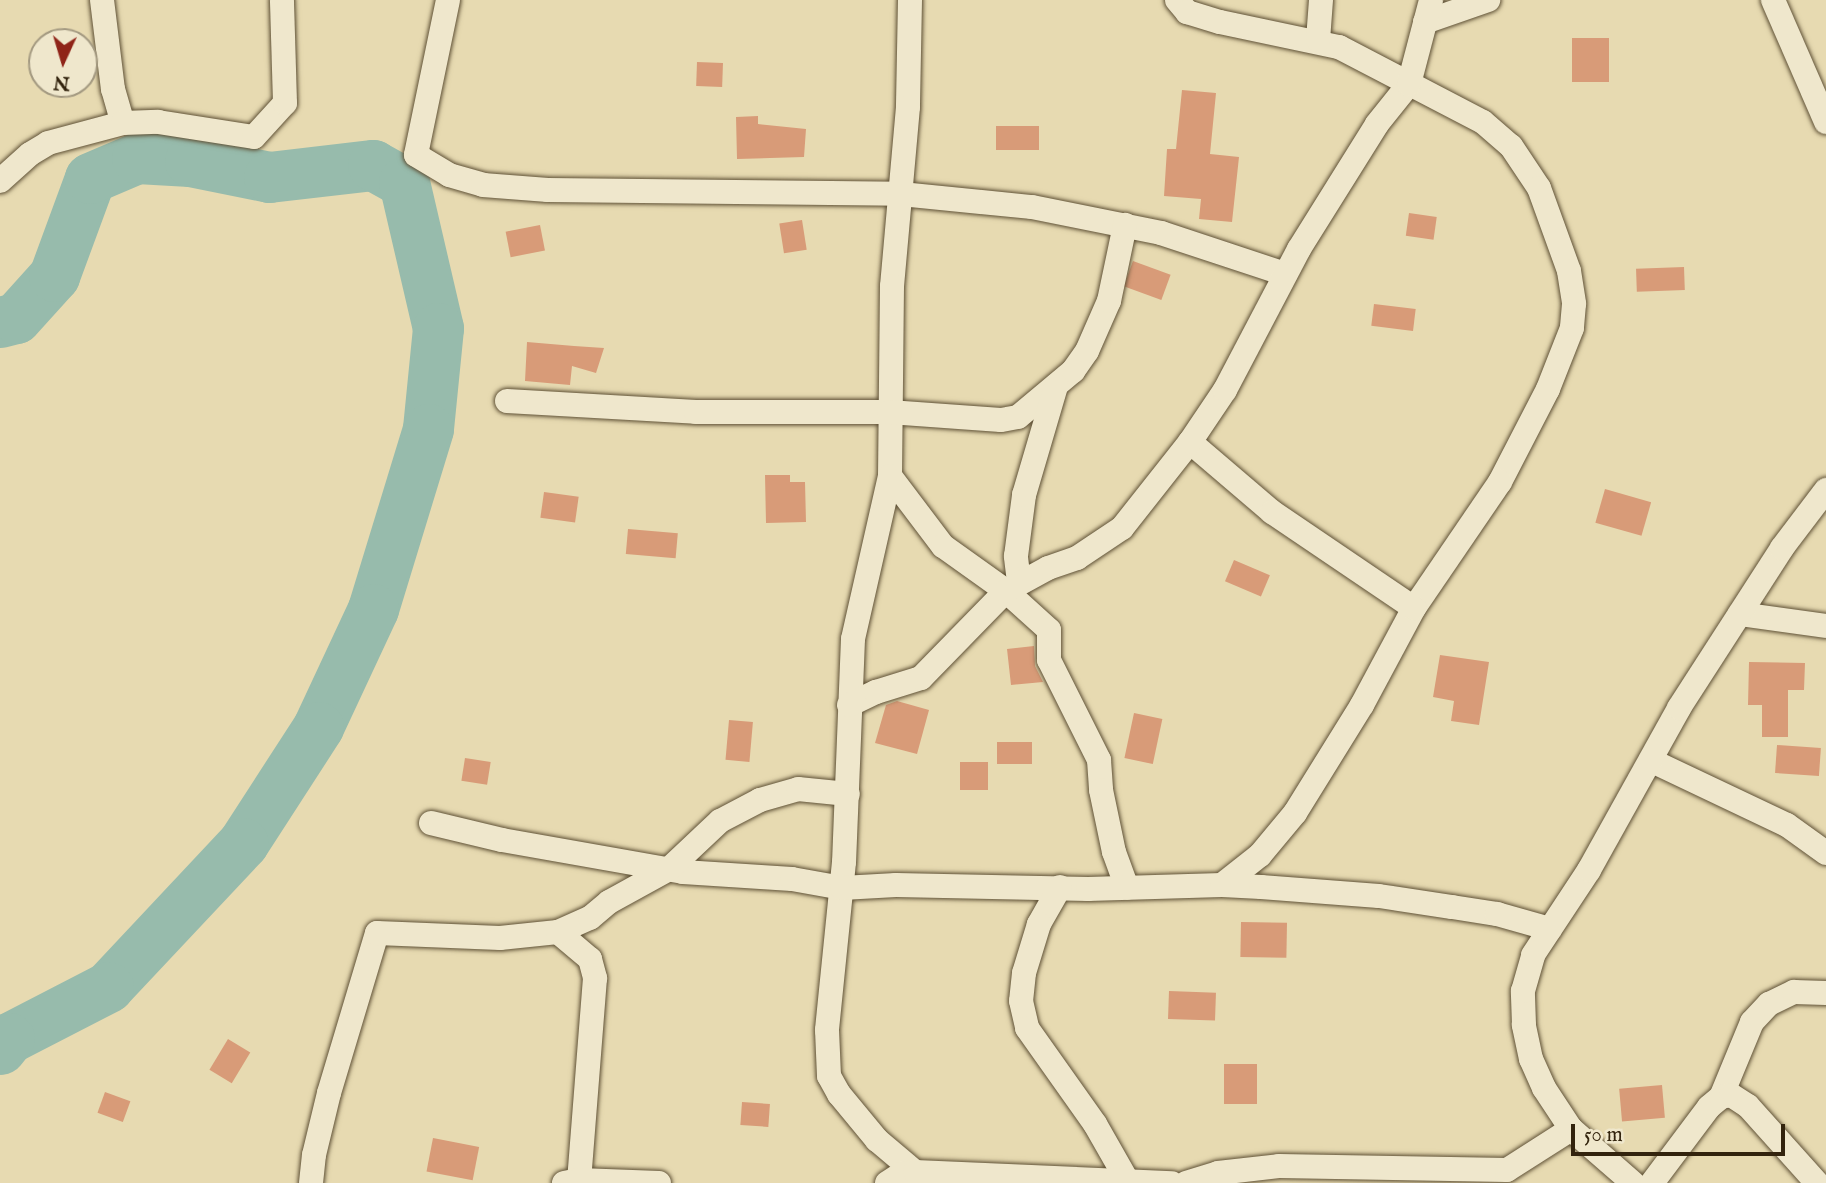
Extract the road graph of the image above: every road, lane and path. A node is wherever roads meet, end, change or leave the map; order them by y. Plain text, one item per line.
1 (102, 0) edge
2 (282, 0) edge
3 (448, 0) edge
4 (910, 0) edge
5 (1177, 0) edge
6 (1321, 0) edge
7 (1488, 0) edge
8 (1773, 0) edge
9 (1428, 11) edge
10 (1318, 40) junction
11 (1409, 84) junction
12 (1819, 88) edge
13 (123, 122) junction
14 (1826, 122) edge
15 (0, 181) edge
16 (901, 194) junction
17 (1125, 225) junction
18 (1284, 274) junction
19 (1056, 386) junction
20 (507, 401) dead end
21 (890, 412) junction
22 (1190, 442) junction
23 (890, 476) junction
24 (1826, 490) edge
25 (1012, 586) junction
26 (1414, 608) junction
27 (1740, 614) junction
28 (1826, 626) edge
29 (849, 705) junction
30 (1652, 761) junction
31 (848, 794) junction
32 (431, 824) dead end
33 (1826, 853) edge
34 (669, 869) junction
35 (1222, 884) junction
36 (1060, 887) junction
37 (842, 888) junction
38 (1128, 888) junction
39 (1550, 929) junction
40 (558, 932) junction
41 (1826, 993) edge
42 (1721, 1097) junction
43 (1571, 1129) junction
44 (1507, 1170) junction
45 (915, 1172) junction
46 (1127, 1180) junction
47 (574, 1182) edge
48 (311, 1183) edge
49 (659, 1183) edge
50 (887, 1183) edge
51 (1172, 1183) edge
52 (1185, 1183) edge
53 (1482, 1183) edge
54 (1633, 1183) edge
55 (1652, 1183) edge
56 (1817, 1183) edge

1 - 13 street
2 - 13 street
3 - 16 street
4 - 16 street
5 - 10 street
6 - 10 street
7 - 9 street
8 - 12 street
9 - 11 street
10 - 11 street
11 - 18 street
11 - 26 street
12 - 14 street
13 - 15 street
16 - 17 street
16 - 21 street
17 - 18 street
17 - 19 street
18 - 22 street
19 - 21 street
19 - 25 street
20 - 21 street
21 - 23 street
22 - 25 street
22 - 26 street
23 - 25 street
23 - 29 street
24 - 27 street
25 - 29 street
25 - 38 street
26 - 35 street
27 - 28 street
27 - 30 street
29 - 31 street
30 - 33 street
30 - 39 street
31 - 34 street
31 - 37 street
32 - 34 street
34 - 37 street
34 - 40 street
35 - 38 street
35 - 39 street
36 - 37 street
36 - 38 street
36 - 46 street
37 - 45 street
39 - 43 street
40 - 47 street
40 - 48 street
41 - 42 street
42 - 55 street
42 - 56 street
43 - 44 street
43 - 54 street
44 - 52 street
44 - 53 street
45 - 46 street
45 - 50 street
46 - 51 street
47 - 49 street

